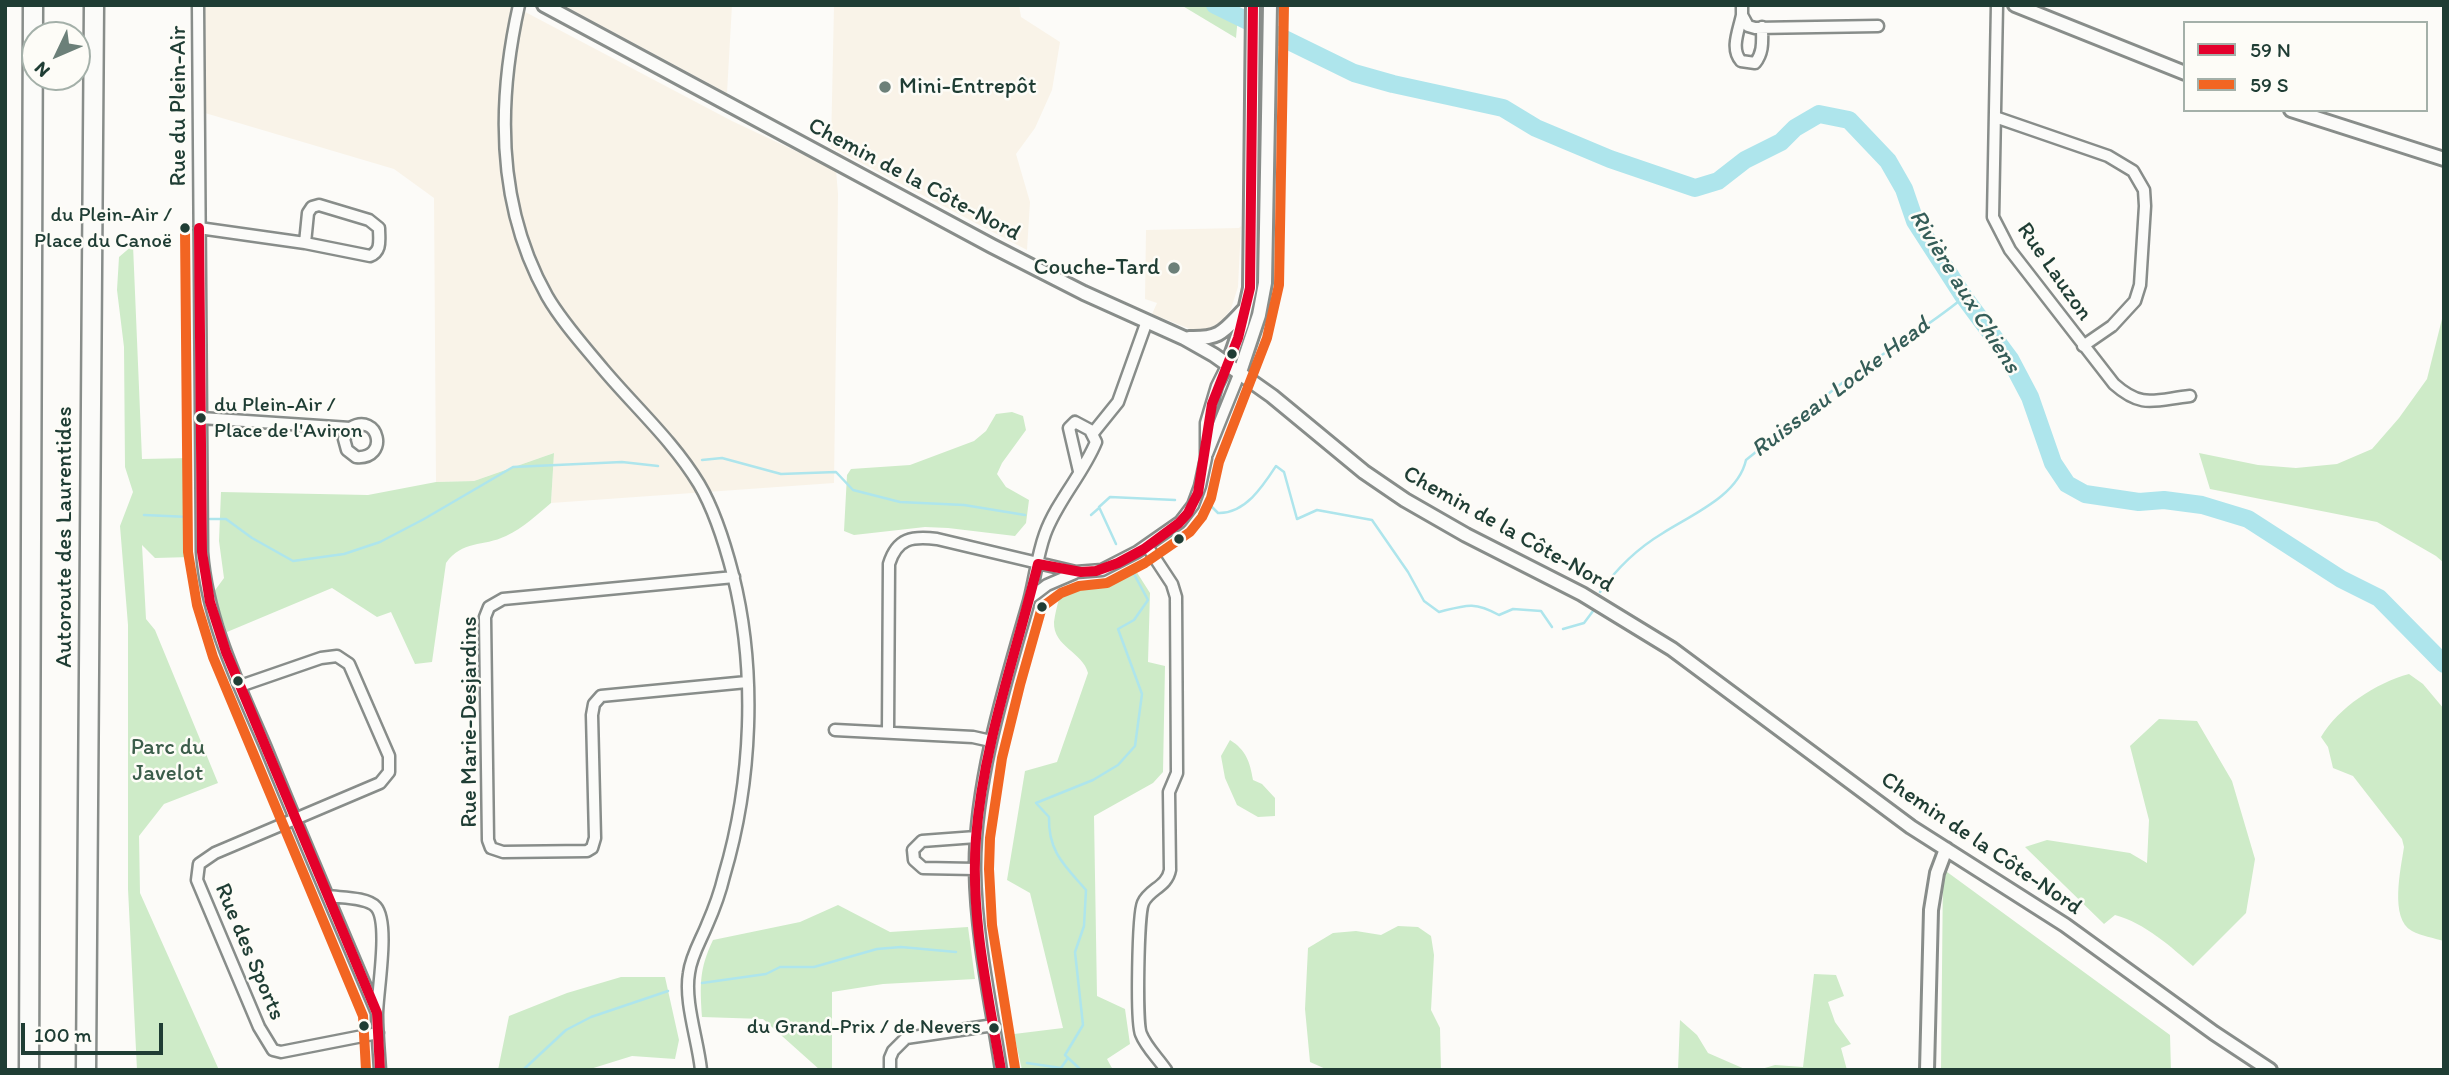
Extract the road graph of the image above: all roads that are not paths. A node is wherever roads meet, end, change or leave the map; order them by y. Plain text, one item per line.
1 (94, 5) edge
2 (198, 5) edge
3 (519, 5) edge
4 (544, 5) edge
5 (1270, 5) edge
6 (1997, 5) edge
7 (2015, 5) edge
8 (1742, 10) edge
9 (1253, 20) edge
10 (1878, 26) dead end
11 (1762, 27) junction
12 (1270, 31) junction
13 (2183, 72) edge
14 (33, 91) edge
15 (2297, 112) edge
16 (1995, 117) junction
17 (2444, 159) edge
18 (199, 228) junction
19 (306, 243) junction
20 (1247, 308) junction
21 (1147, 321) junction
22 (1184, 338) junction
23 (2083, 346) junction
24 (1228, 364) junction
25 (1240, 372) junction
26 (2189, 396) dead end
27 (201, 418) junction
28 (350, 428) dead end
29 (1093, 433) junction
30 (1206, 458) junction
31 (1079, 471) junction
32 (1147, 546) junction
33 (1038, 564) junction
34 (1076, 572) junction
35 (734, 578) junction
36 (1030, 598) junction
37 (747, 682) junction
38 (240, 686) junction
39 (835, 730) dead end
40 (888, 732) junction
41 (991, 741) junction
42 (296, 820) junction
43 (976, 837) junction
44 (1946, 849) junction
45 (975, 869) junction
46 (328, 896) junction
47 (377, 1013) junction
48 (994, 1025) junction
49 (378, 1033) junction
50 (29, 1070) edge
51 (86, 1070) edge
52 (380, 1070) edge
53 (701, 1070) edge
54 (890, 1070) edge
55 (1001, 1070) edge
56 (1166, 1070) edge
57 (1927, 1070) edge
58 (2270, 1070) edge

1 - 51 highway, Autoroute des Laurentides
2 - 18 street, Rue du Plein-Air
3 - 35 street
4 - 21 street, Chemin de la Côte-Nord
5 - 12 street
6 - 16 street, Rue Lauzon
7 - 13 street
8 - 11 street
8 - 11 street
9 - 12 street
9 - 20 street
10 - 11 street
12 - 25 street
14 - 50 highway, Autoroute des Laurentides
15 - 17 street
16 - 23 street, Rue Lauzon
16 - 23 street
18 - 19 street
18 - 27 street, Rue du Plein-Air
19 - 19 street
20 - 22 street
20 - 24 street
21 - 22 street, Chemin de la Côte-Nord
21 - 29 street
22 - 24 street, Chemin de la Côte-Nord
23 - 26 street, Rue Lauzon
24 - 25 street, Chemin de la Côte-Nord
24 - 30 street
25 - 30 street
25 - 44 street, Chemin de la Côte-Nord
27 - 28 street
27 - 38 street, Rue du Plein-Air
29 - 31 street
29 - 31 street
30 - 32 street
31 - 33 street
32 - 34 street
32 - 56 street
33 - 34 street
33 - 36 street
33 - 40 street
34 - 36 street
35 - 37 street
35 - 37 street, Rue Marie-Desjardins
36 - 41 street
37 - 53 street
38 - 42 street, Rue du Plein-Air
38 - 42 street
39 - 40 street
40 - 41 street
41 - 43 street
42 - 46 street, Rue du Plein-Air
42 - 49 street, Rue des Sports
43 - 45 street
43 - 45 street
44 - 57 street
44 - 58 street, Chemin de la Côte-Nord
45 - 48 street
46 - 47 street, Rue du Plein-Air
46 - 47 street, Rue du Plein-Air
47 - 49 street, Rue du Plein-Air
48 - 54 street
48 - 55 street
49 - 52 street, Rue du Plein-Air

